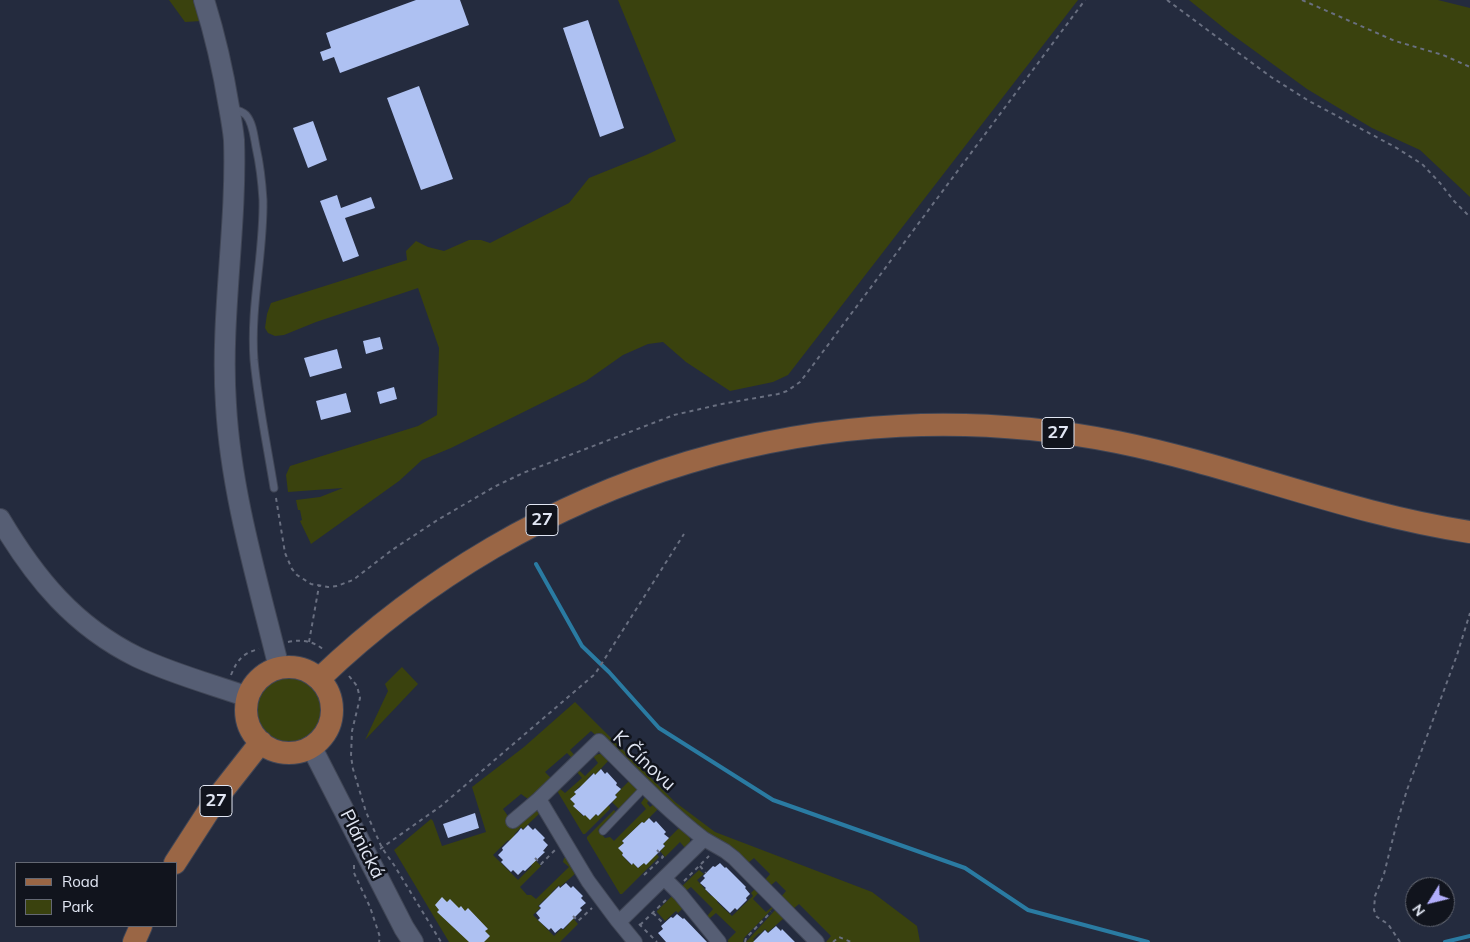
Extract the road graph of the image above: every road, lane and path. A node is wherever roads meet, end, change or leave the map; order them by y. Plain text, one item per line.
1 (204, 0) edge
2 (1085, 0) edge
3 (1168, 0) edge
4 (1302, 0) edge
5 (1470, 67) edge
6 (229, 108) junction
7 (1470, 217) edge
8 (274, 488) joint
9 (0, 519) edge
10 (1470, 532) edge
11 (684, 534) dead end
12 (319, 586) junction
13 (1470, 613) edge
14 (336, 663) junction
15 (279, 668) junction
16 (319, 679) junction
17 (248, 696) junction
18 (261, 742) junction
19 (311, 746) junction
20 (645, 787) junction
21 (539, 799) junction
22 (513, 821) dead end
23 (602, 831) dead end
24 (704, 839) junction
25 (560, 845) dead end
26 (656, 850) dead end
27 (374, 852) junction
28 (535, 858) dead end
29 (176, 862) edge
30 (700, 866) dead end
31 (706, 873) dead end
32 (644, 875) dead end
33 (664, 878) junction
34 (779, 903) junction
35 (596, 904) dead end
36 (653, 912) dead end
37 (573, 916) dead end
38 (623, 918) junction
39 (664, 924) dead end
40 (142, 927) edge
41 (134, 942) edge
42 (379, 942) edge
43 (413, 942) edge
44 (441, 942) edge
45 (636, 942) edge
46 (657, 942) edge
47 (719, 942) edge
48 (745, 942) edge
49 (818, 942) edge
50 (833, 942) edge
51 (851, 942) edge
52 (1400, 942) edge

1 - 6 street
2 - 12 path
3 - 7 path
4 - 5 path
6 - 8 lane
6 - 15 street
8 - 12 path
9 - 17 street
10 - 14 main road, 27
11 - 27 path
12 - 14 path
13 - 52 path
14 - 16 main road, 27
14 - 27 path
15 - 16 main road
15 - 17 main road
16 - 19 main road
17 - 18 main road
18 - 19 main road
18 - 29 main road, 27
19 - 27 street, Plánická
20 - 21 street, K Čínovu
20 - 23 lane
20 - 24 street, K Čínovu
21 - 22 street, K Čínovu
21 - 38 street
24 - 33 street
24 - 34 street, K Čínovu
25 - 28 path
26 - 32 path
27 - 42 path
27 - 43 street, Plánická
27 - 44 path
30 - 31 path
33 - 38 street
33 - 47 street
34 - 48 path
34 - 49 street, K Čínovu
35 - 37 path
36 - 39 path
38 - 45 street
38 - 46 path
40 - 41 main road
50 - 51 path

